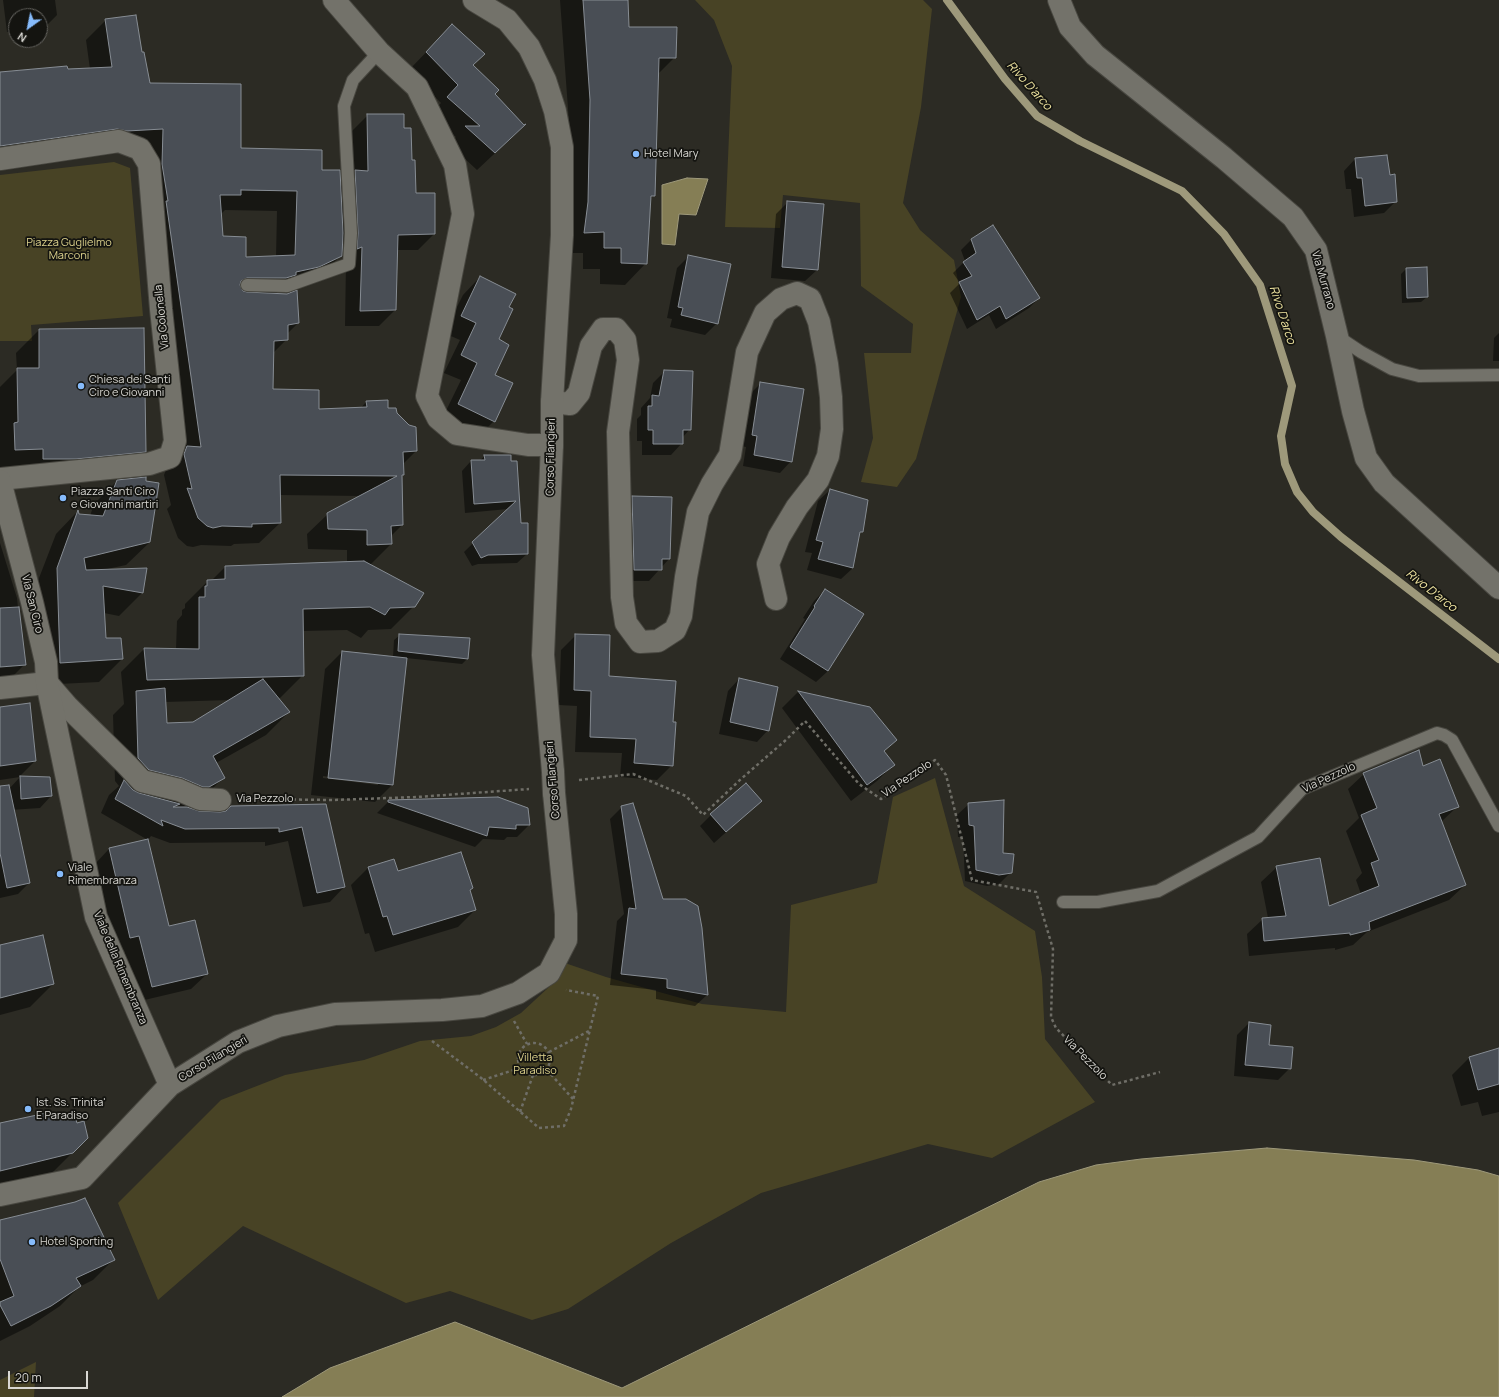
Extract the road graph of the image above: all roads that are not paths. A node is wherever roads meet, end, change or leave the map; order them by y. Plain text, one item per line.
1 (334, 0) edge
2 (474, 0) edge
3 (1059, 0) edge
4 (379, 52) junction
5 (0, 159) edge
6 (247, 285) dead end
7 (1338, 336) junction
8 (1499, 375) edge
9 (552, 402) junction
10 (552, 445) junction
11 (0, 480) edge
12 (1499, 588) edge
13 (776, 599) dead end
14 (47, 683) junction
15 (0, 688) edge
16 (220, 800) road end
17 (1499, 826) edge
18 (1063, 902) dead end
19 (170, 1085) junction
20 (0, 1195) edge

1 - 4 street
2 - 9 street, Corso Filangieri
3 - 7 street, Via Murrano
4 - 6 lane
4 - 10 street
5 - 11 street, Via Colonella
7 - 8 lane
7 - 12 street, Via Murrano
9 - 10 street, Corso Filangieri
9 - 13 street
10 - 19 street, Corso Filangieri, bridge
11 - 14 street, Via San Ciro
14 - 15 street
14 - 16 street, Via Pezzolo
14 - 19 street, Viale della Rimembranza
17 - 18 lane, Via Pezzolo
19 - 20 street, Corso Filangieri

